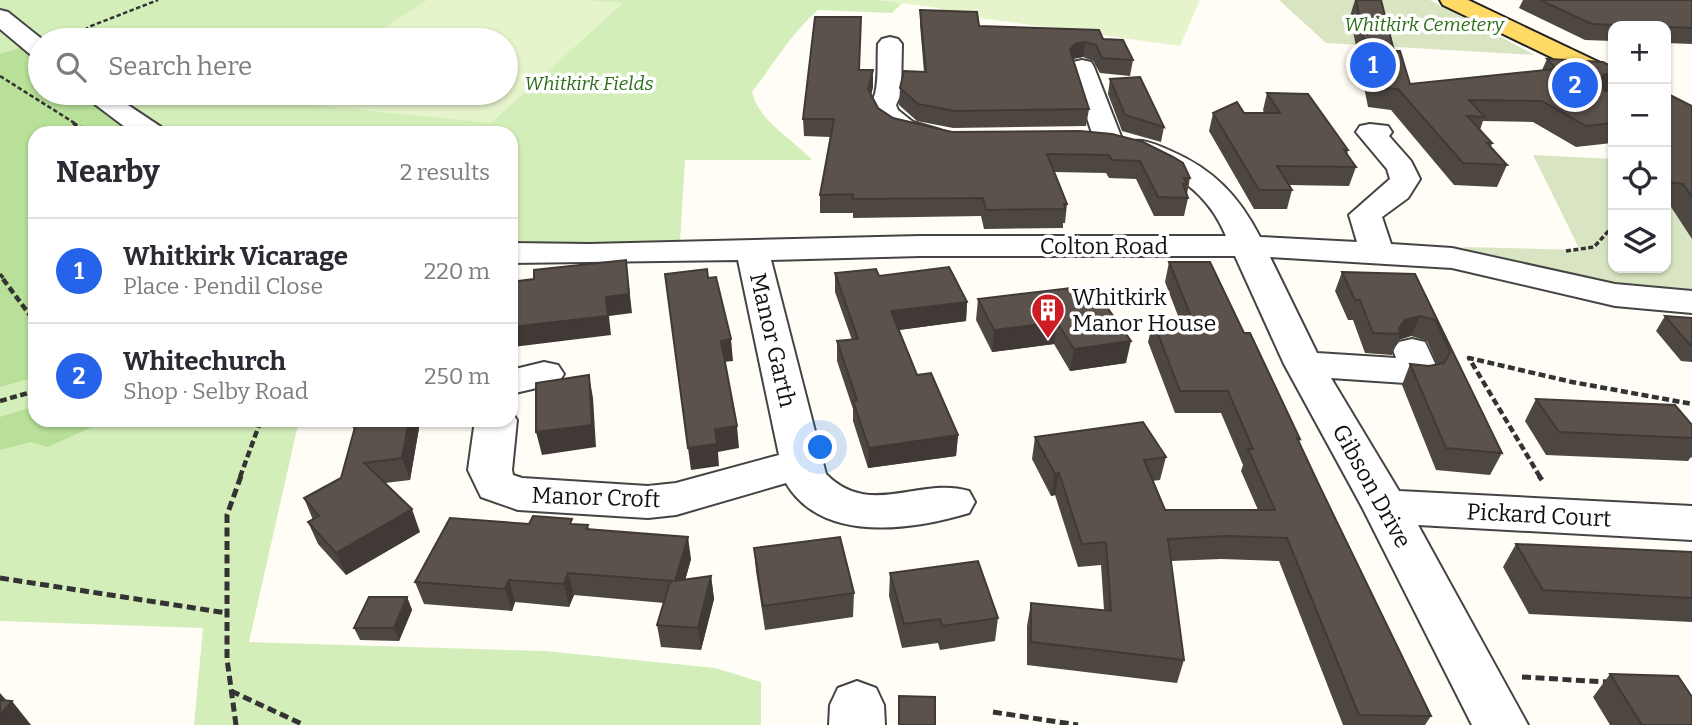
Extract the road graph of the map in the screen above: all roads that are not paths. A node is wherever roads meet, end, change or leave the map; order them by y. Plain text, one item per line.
1 (1451, 0) edge
2 (0, 17) edge
3 (28, 40) edge
4 (890, 44) dead end
5 (1116, 84) edge
6 (1608, 92) edge
7 (110, 105) edge
8 (141, 126) edge
9 (903, 128) junction
10 (1378, 132) dead end
11 (1076, 136) edge
12 (954, 138) edge
13 (1108, 139) junction
14 (876, 140) edge
15 (1246, 246) junction
16 (752, 250) junction
17 (1377, 252) junction
18 (518, 254) edge
19 (1686, 308) edge
20 (1412, 350) dead end
21 (1303, 364) junction
22 (495, 427) edge
23 (802, 464) junction
24 (953, 502) dead end
25 (1385, 507) junction
26 (1692, 523) edge
27 (1500, 725) edge

1 - 6 main road
2 - 3 street
4 - 9 street
5 - 13 street
7 - 8 street
9 - 12 street
9 - 14 street
10 - 17 street
11 - 13 street, Gibson Drive
13 - 15 street, Gibson Drive
15 - 16 street, Colton Road
15 - 17 street, Colton Road
15 - 21 street, Gibson Drive
16 - 18 street, Colton Road
16 - 23 street, Manor Garth
17 - 19 street, Colton Road
20 - 21 street
21 - 25 street, Gibson Drive
22 - 23 street, Manor Croft
23 - 24 street, Manor Garth
25 - 26 street, Pickard Court
25 - 27 street, Gibson Drive

